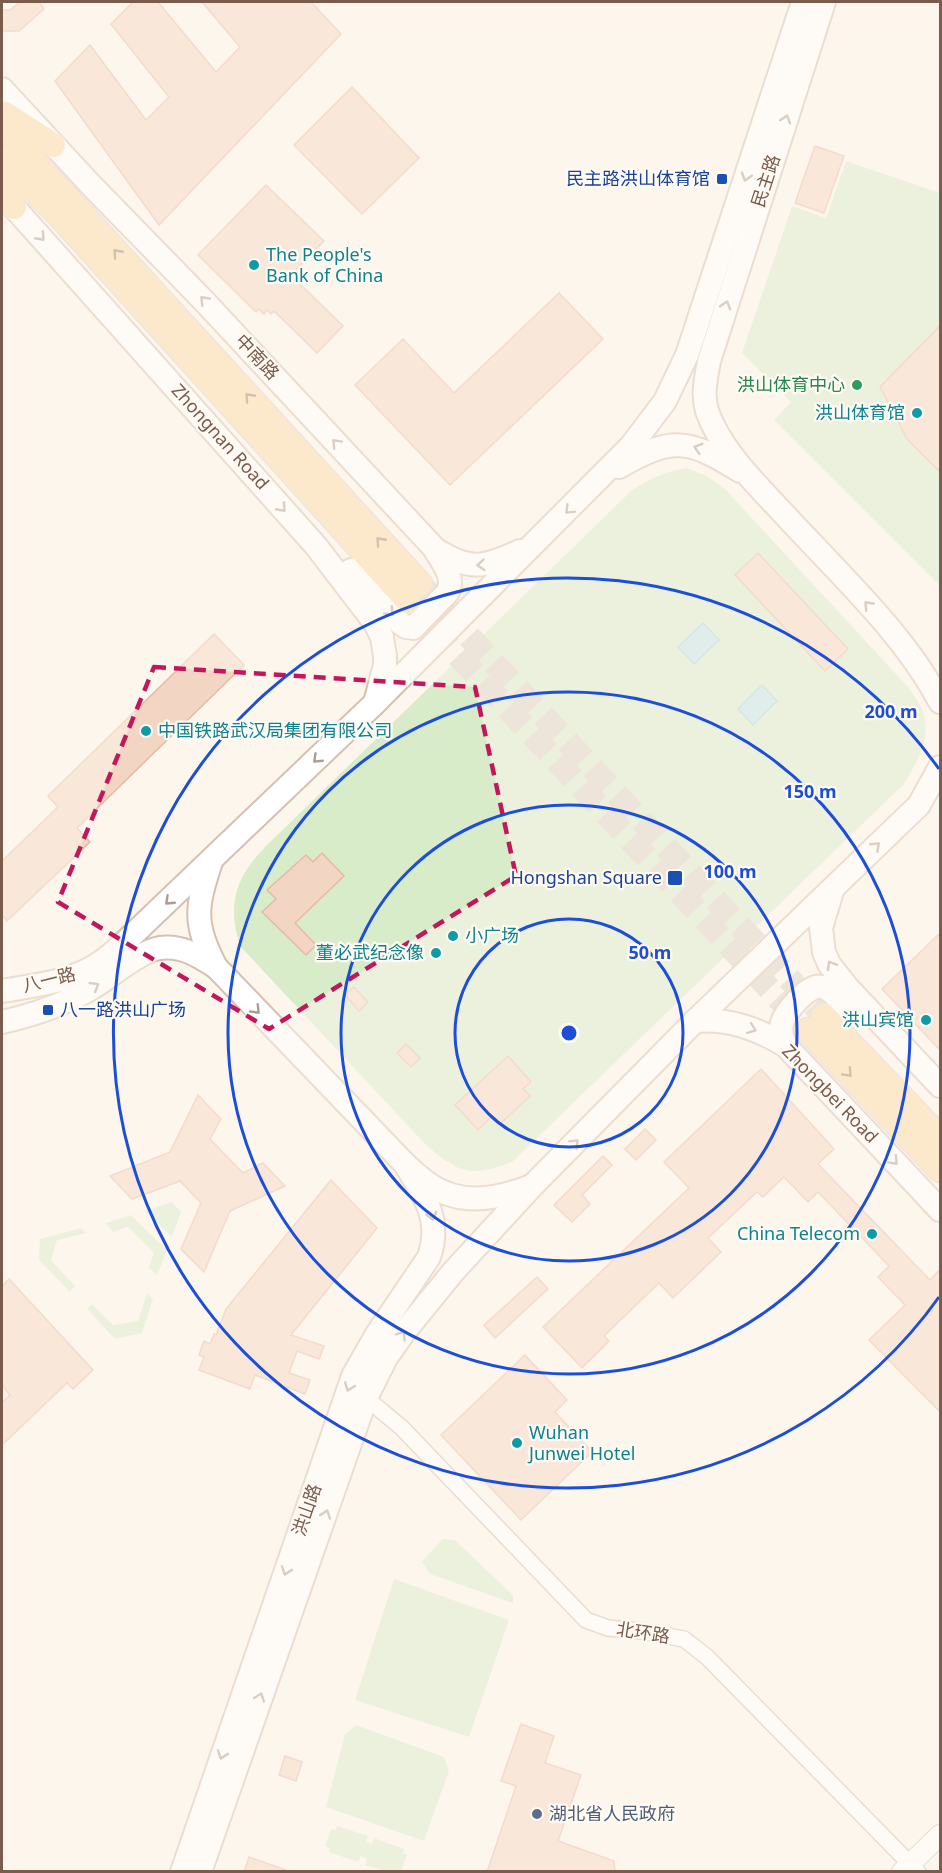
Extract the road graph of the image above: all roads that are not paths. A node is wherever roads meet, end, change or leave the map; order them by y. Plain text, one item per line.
1 (803, 2) edge
2 (824, 2) edge
3 (2, 89) edge
4 (2, 112) edge
5 (2, 122) edge
6 (53, 145) junction
7 (2, 159) edge
8 (8, 200) edge
9 (698, 358) junction
10 (603, 476) junction
11 (749, 477) junction
12 (535, 544) junction
13 (316, 546) junction
14 (435, 549) junction
15 (900, 640) junction
16 (940, 677) edge
17 (940, 702) edge
18 (374, 704) junction
19 (940, 767) edge
20 (940, 786) edge
21 (918, 805) junction
22 (211, 860) junction
23 (834, 887) junction
24 (216, 967) junction
25 (2, 991) edge
26 (695, 1021) junction
27 (2, 1022) edge
28 (890, 1032) junction
29 (786, 1046) junction
30 (940, 1086) edge
31 (940, 1138) edge
32 (405, 1164) junction
33 (940, 1170) edge
34 (534, 1185) junction
35 (940, 1210) edge
36 (366, 1398) junction
37 (940, 1835) edge
38 (910, 1869) edge
39 (182, 1872) edge
40 (200, 1872) edge

1 -> 9 main road, 民主路
9 -> 2 main road, 民主路
3 - 6 main road, 中南路
4 - 6 main road
7 -> 5 main road, Zhongnan Road
14 -> 6 main road, 中南路
7 - 8 main road
8 -> 13 main road, Zhongnan Road
9 - 10 main road
9 - 11 main road
11 -> 10 main road
10 -> 12 main road, 八一路
15 -> 11 main road
12 -> 14 main road, 中南路
12 - 18 main road, 八一路
13 -> 14 main road
13 - 18 main road, Zhongnan Road
15 - 16 main road
15 - 17 main road
18 -> 22 main road, 八一路
19 - 21 main road
20 - 21 main road
23 -> 21 main road, 洪山路
22 - 24 main road
22 -> 25 main road, 八一路
23 - 26 main road, 洪山路
28 -> 23 main road
27 -> 24 main road
24 -> 32 main road
26 -> 29 main road, Zhongbei Road
34 -> 26 main road, 洪山路
28 - 29 main road
28 - 30 main road
29 -> 35 main road, Zhongbei Road
31 -> 33 main road, Zhongbei Road
32 - 34 main road
32 -> 39 main road, 洪山路
36 -> 34 main road, 洪山路
36 - 38 street, 北环路
40 -> 36 main road, 洪山路
37 - 38 street

